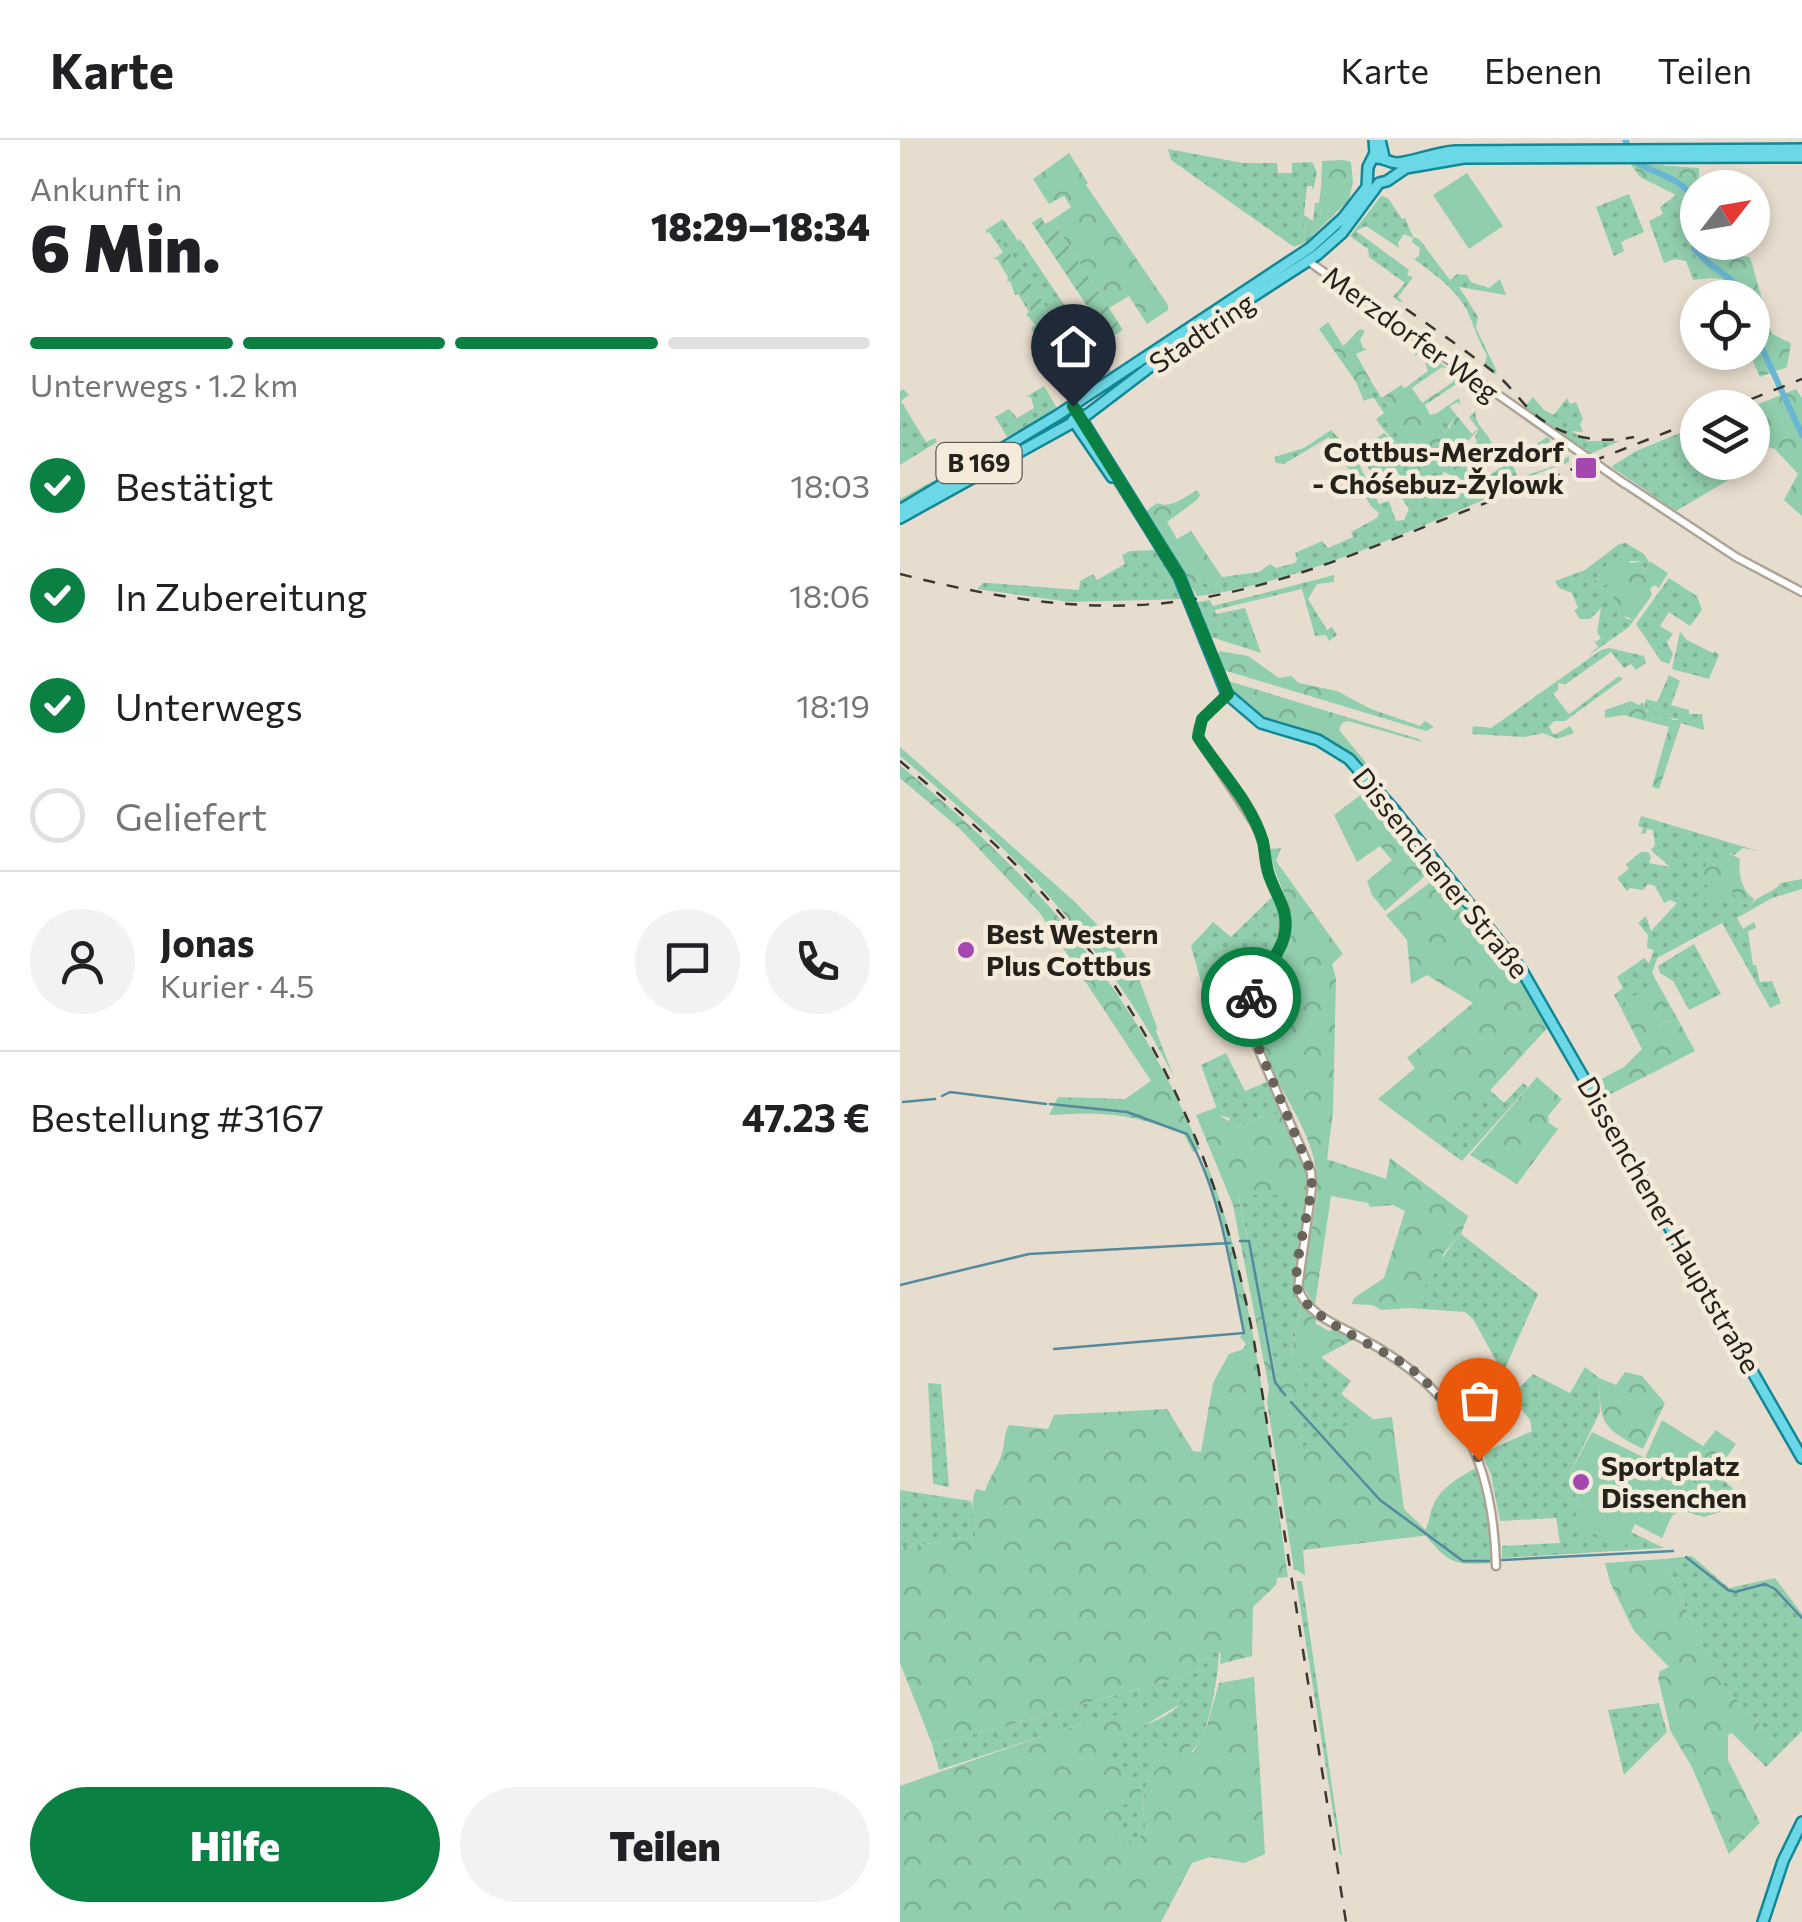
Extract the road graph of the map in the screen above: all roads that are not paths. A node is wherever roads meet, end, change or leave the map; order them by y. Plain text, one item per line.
1 (1377, 140) edge
2 (1802, 149) edge
3 (1624, 154) junction
4 (1641, 154) junction
5 (1802, 157) edge
6 (1384, 159) junction
7 (1392, 175) junction
8 (1368, 176) junction
9 (1379, 183) junction
10 (1308, 261) junction
11 (1070, 408) junction
12 (1078, 420) junction
13 (1128, 494) junction
14 (900, 510) edge
15 (900, 518) edge
16 (1802, 592) edge
17 (1228, 694) junction
18 (1535, 993) joint
19 (1802, 1458) edge
20 (1496, 1566) dead end
21 (1802, 1822) edge
22 (1763, 1922) edge

1 - 6 main road
2 - 4 main road, Stadtring / B 169
3 - 4 main road, Stadtring / B 169
3 - 6 main road, Stadtring / B 169
3 - 7 main road, Stadtring / B 169
4 - 5 main road, Stadtring / B 169
6 - 7 main road
6 - 8 main road, Stadtring / B 169
7 - 9 main road, Stadtring / B 169
8 - 9 main road
8 - 11 main road, Stadtring / B 169
9 - 10 main road, Stadtring / B 169
10 - 12 main road, Stadtring / B 169
10 - 16 street, Merzdorfer Weg
11 - 12 main road
11 - 14 main road, Stadtring / B 169
12 - 13 main road
12 - 13 main road
12 - 15 main road, Stadtring / B 169
13 - 17 main road
17 - 18 main road, Dissenchener Straße
17 - 20 street
18 - 19 main road, Dissenchener Hauptstraße
21 - 22 main road

